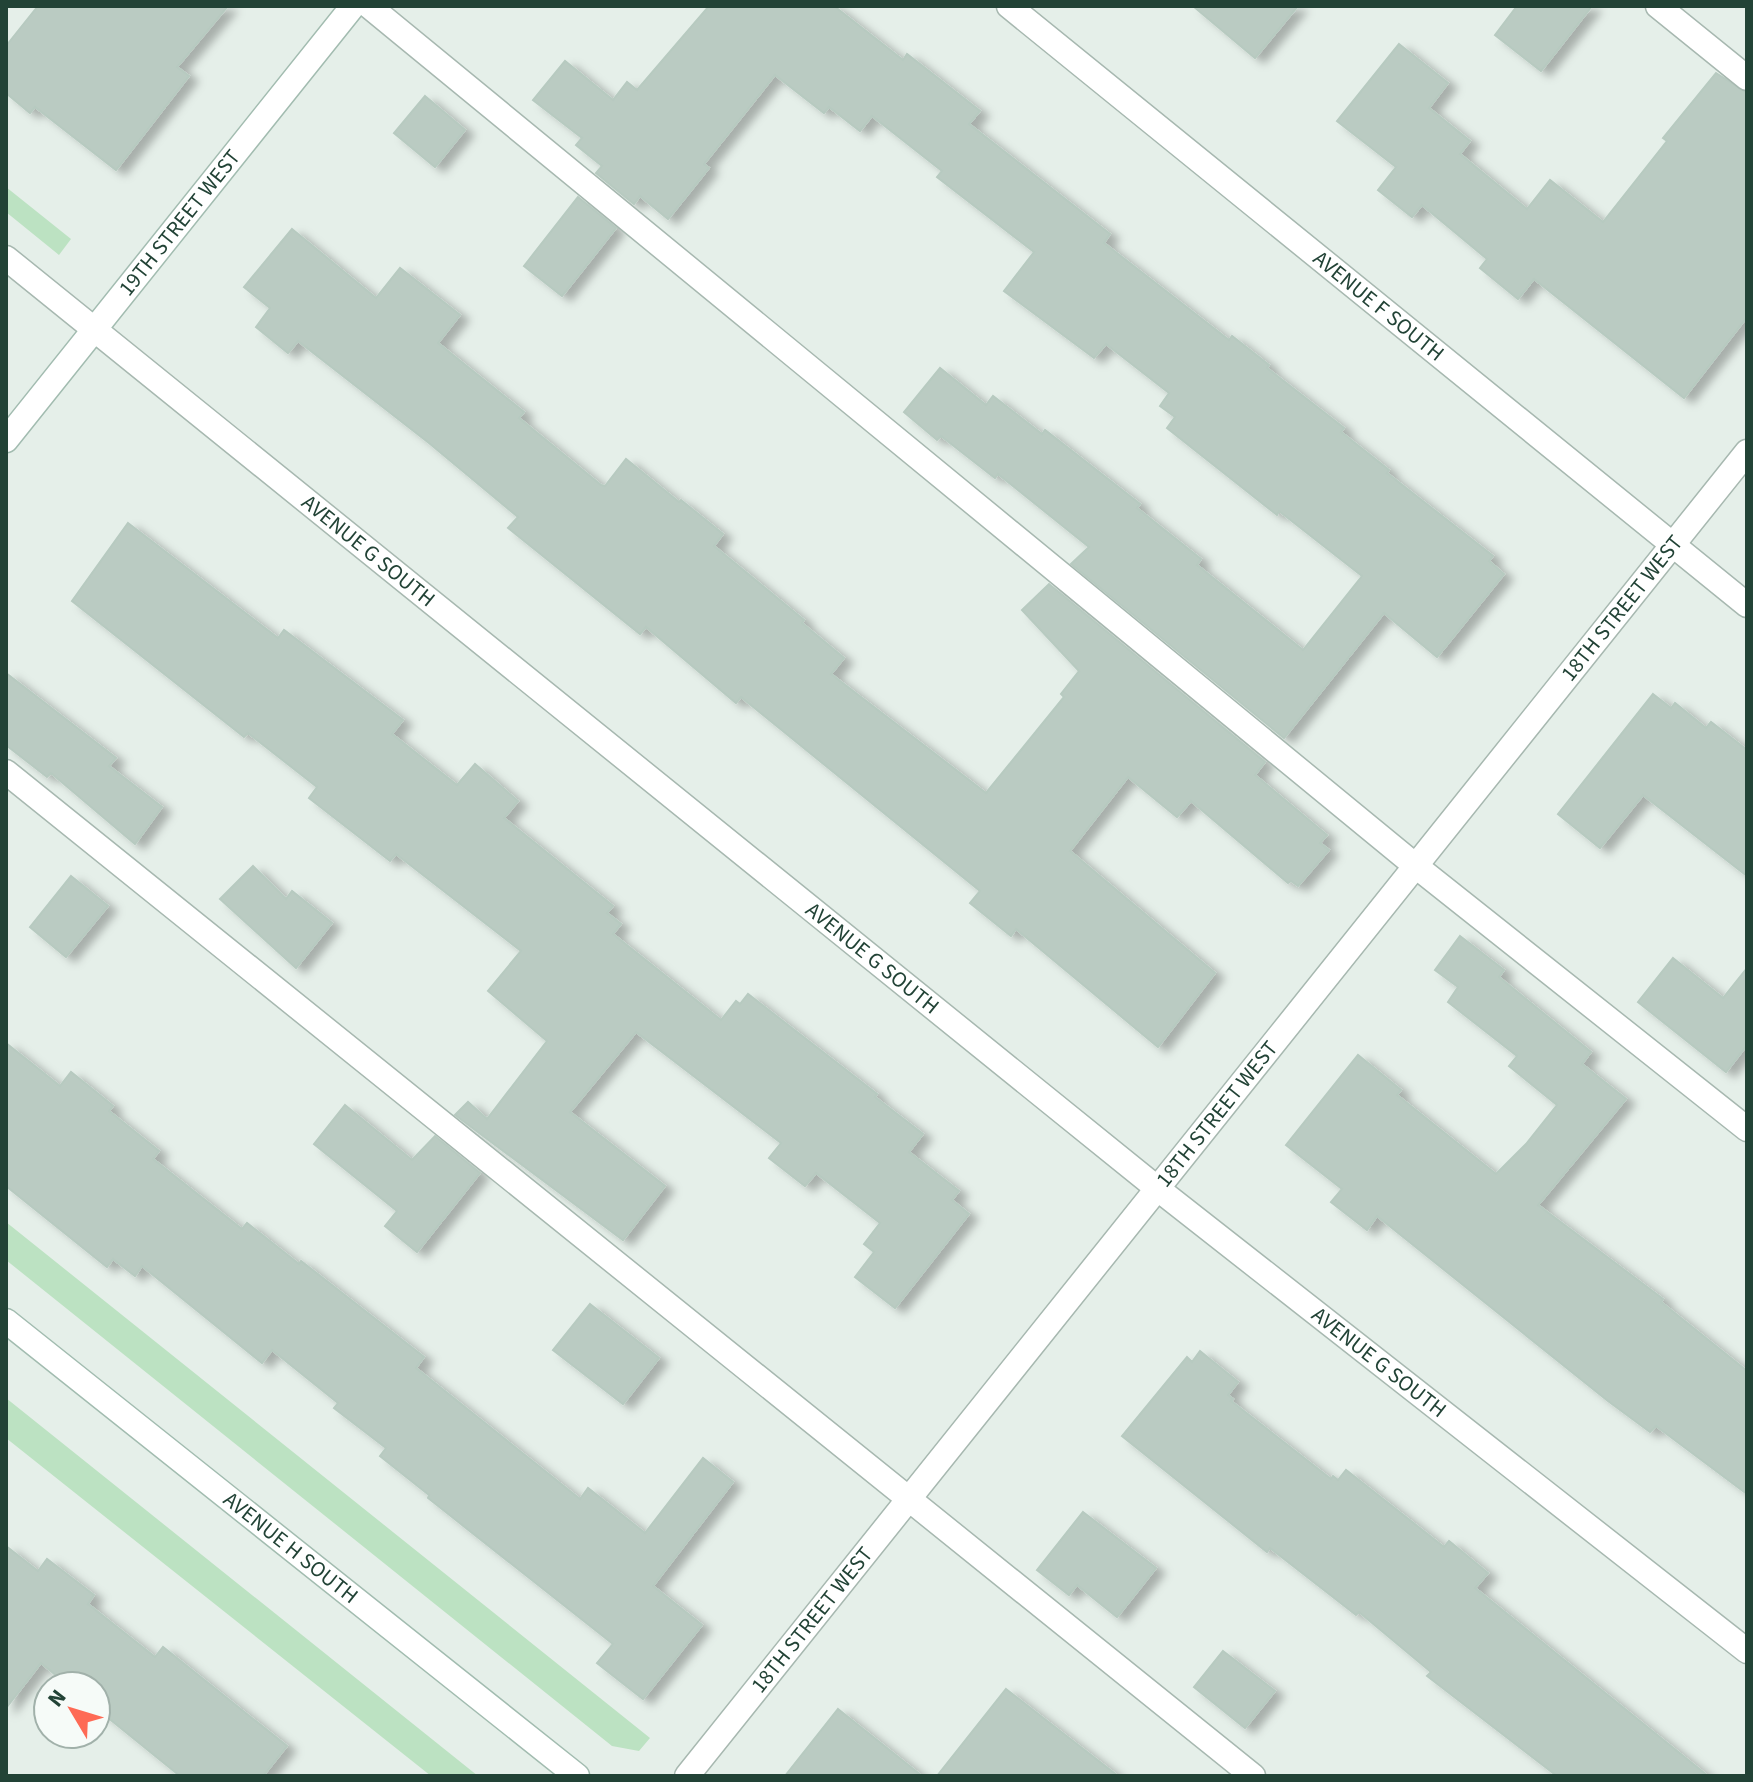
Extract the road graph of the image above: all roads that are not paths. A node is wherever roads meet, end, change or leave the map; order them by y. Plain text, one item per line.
1 (353, 6) edge
2 (369, 6) edge
3 (1009, 6) edge
4 (1658, 6) edge
5 (1747, 78) edge
6 (6, 258) edge
7 (95, 329) junction
8 (6, 440) edge
9 (1747, 452) edge
10 (1671, 545) junction
11 (1747, 605) edge
12 (6, 772) edge
13 (1417, 867) junction
14 (1747, 1129) edge
15 (1158, 1189) junction
16 (6, 1321) edge
17 (906, 1499) junction
18 (1747, 1651) edge
19 (577, 1776) edge
20 (687, 1776) edge
21 (1253, 1776) edge

1 - 7 street, 19TH STREET WEST
2 - 13 street
3 - 10 street, AVENUE F SOUTH
4 - 5 street
6 - 7 street, AVENUE G SOUTH
7 - 8 street, 19TH STREET WEST
7 - 15 street, AVENUE G SOUTH
9 - 10 street, 18TH STREET WEST
10 - 11 street, AVENUE F SOUTH
10 - 13 street, 18TH STREET WEST
12 - 17 street
13 - 14 street
13 - 15 street, 18TH STREET WEST
15 - 17 street, 18TH STREET WEST
15 - 18 street, AVENUE G SOUTH
16 - 19 street, AVENUE H SOUTH
17 - 20 street, 18TH STREET WEST
17 - 21 street

